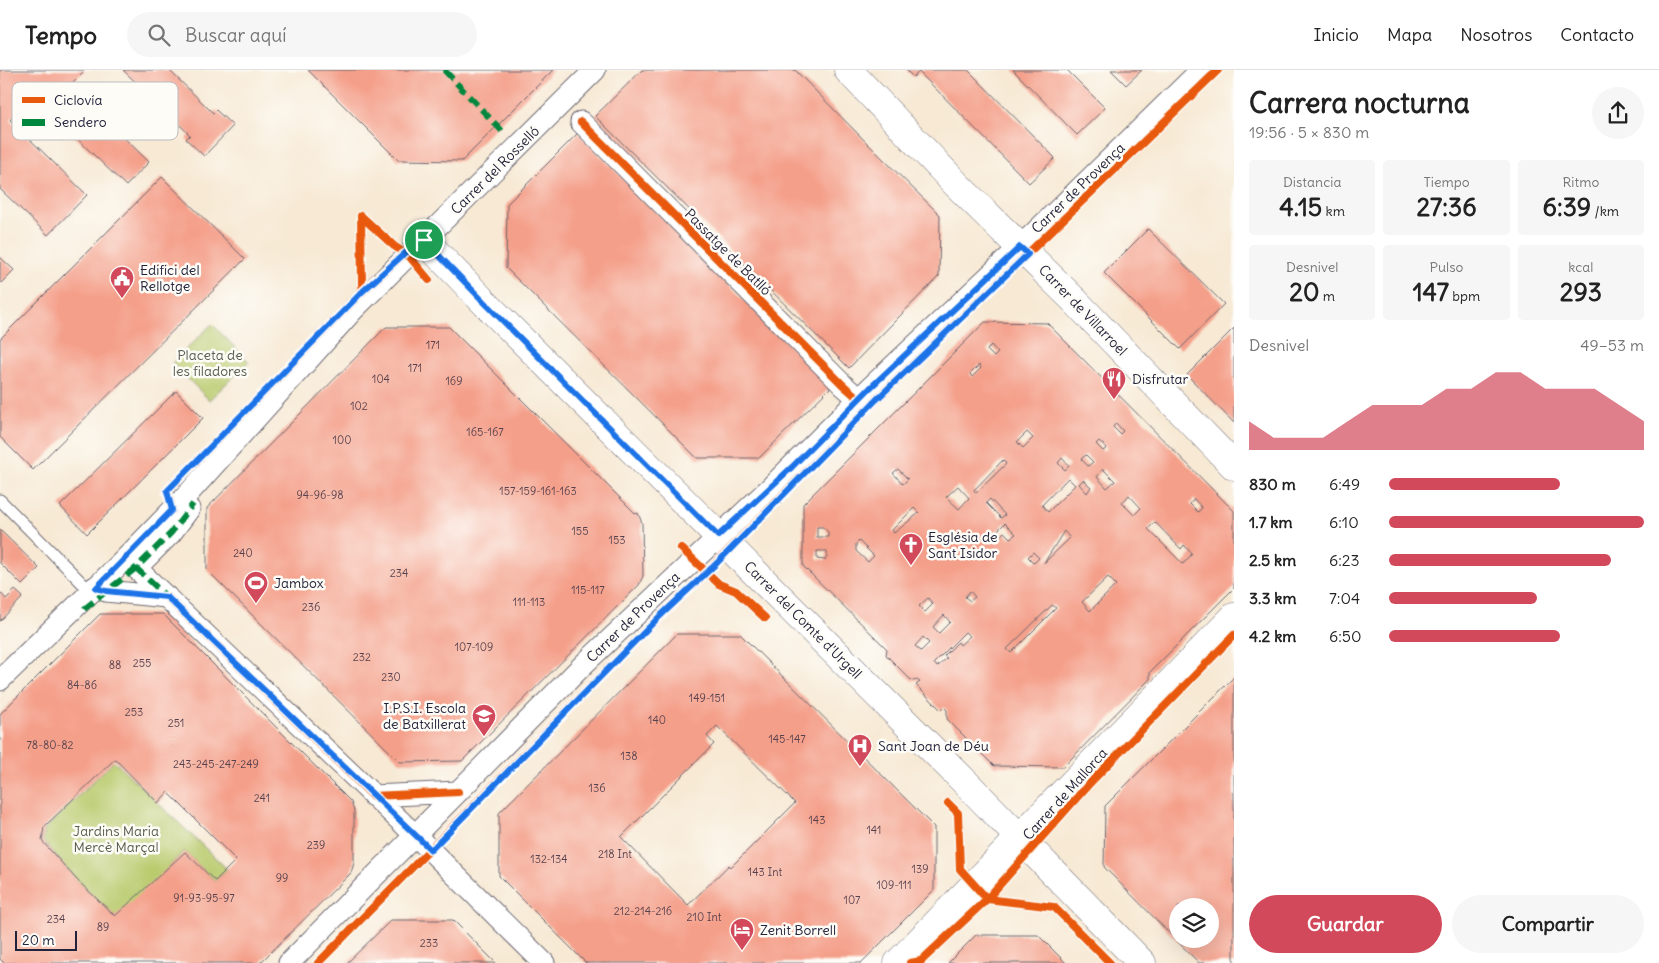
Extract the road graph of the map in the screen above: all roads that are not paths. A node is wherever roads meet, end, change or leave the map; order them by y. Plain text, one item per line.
1 (596, 70) edge
2 (848, 70) edge
3 (1201, 70) edge
4 (581, 122) dead end
5 (424, 240) junction
6 (1020, 247) junction
7 (859, 399) junction
8 (1234, 466) edge
9 (0, 500) edge
10 (193, 504) dead end
11 (718, 536) junction
12 (136, 568) junction
13 (94, 595) junction
14 (167, 597) junction
15 (1234, 618) edge
16 (0, 680) edge
17 (458, 792) junction
18 (373, 796) junction
19 (416, 836) junction
20 (1019, 838) junction
21 (289, 963) edge
22 (544, 963) edge
23 (898, 963) edge
24 (1142, 963) edge

1 - 5 street, Carrer del Rosselló
2 - 6 main road, Carrer de Villarroel
3 - 6 street, Carrer de Provença
4 - 7 street, Passatge de Batlló
5 - 11 main road, Carrer del Comte d'Urgell
5 - 13 street, Carrer del Rosselló
6 - 7 street, Carrer de Provença
6 - 8 main road, Carrer de Villarroel
7 - 11 street, Carrer de Provença
9 - 13 lane
10 - 12 street
11 - 17 street, Carrer de Provença
11 - 20 main road, Carrer del Comte d'Urgell
12 - 13 street
12 - 14 street
13 - 14 street
13 - 16 street, Carrer del Rosselló
14 - 18 street
15 - 20 main road, Carrer de Mallorca
17 - 18 street
17 - 19 street, Carrer de Provença
18 - 19 street
19 - 21 street, Carrer de Provença
19 - 22 street
20 - 23 main road, Carrer de Mallorca
20 - 24 main road, Carrer del Comte d'Urgell

